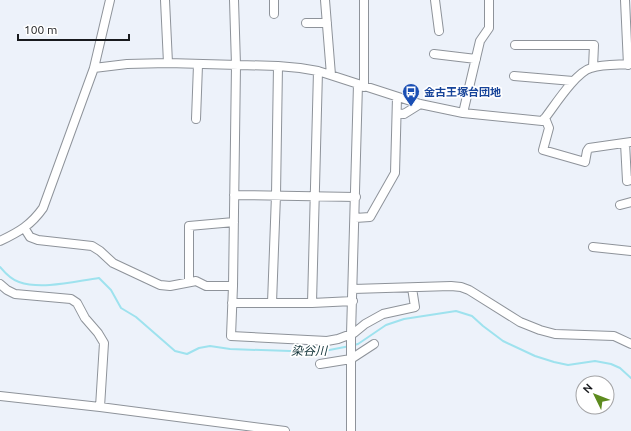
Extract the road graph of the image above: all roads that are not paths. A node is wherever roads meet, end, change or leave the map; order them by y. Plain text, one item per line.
1 (110, 0) edge
2 (166, 0) edge
3 (234, 0) edge
4 (274, 0) edge
5 (325, 0) edge
6 (364, 0) edge
7 (435, 0) edge
8 (489, 0) edge
9 (624, 0) edge
10 (274, 14) dead end
11 (306, 23) dead end
12 (327, 23) junction
13 (439, 31) dead end
14 (514, 45) dead end
15 (434, 54) dead end
16 (476, 59) junction
17 (168, 63) junction
18 (629, 64) edge
19 (198, 65) junction
20 (236, 65) junction
21 (278, 66) junction
22 (593, 67) junction
23 (94, 68) junction
24 (318, 71) junction
25 (331, 75) junction
26 (514, 76) dead end
27 (573, 81) junction
28 (361, 86) junction
29 (397, 97) junction
30 (420, 104) junction
31 (397, 113) junction
32 (463, 113) junction
33 (545, 118) junction
34 (196, 119) dead end
35 (628, 143) edge
36 (631, 180) edge
37 (234, 195) junction
38 (276, 195) junction
39 (315, 197) junction
40 (356, 197) junction
41 (631, 202) edge
42 (620, 205) dead end
43 (355, 218) junction
44 (234, 222) junction
45 (24, 229) junction
46 (0, 242) edge
47 (593, 247) dead end
48 (631, 251) edge
49 (189, 282) junction
50 (0, 284) edge
51 (233, 286) junction
52 (412, 288) junction
53 (353, 289) junction
54 (353, 301) junction
55 (232, 303) junction
56 (272, 303) junction
57 (312, 303) junction
58 (351, 338) junction
59 (374, 344) dead end
60 (631, 344) edge
61 (351, 355) junction
62 (320, 364) dead end
63 (0, 396) edge
64 (100, 407) junction
65 (285, 431) edge
66 (351, 431) edge

1 - 23 street
2 - 17 street
3 - 20 street
4 - 10 street
5 - 12 street
6 - 28 street
7 - 13 street
8 - 16 street
9 - 18 street
11 - 12 street
12 - 25 street
14 - 22 street
15 - 16 street
16 - 32 street
17 - 19 street
17 - 23 street
18 - 22 street
19 - 20 street
19 - 34 street
20 - 21 street
20 - 37 street
21 - 24 street
21 - 38 street
22 - 27 street
23 - 45 street
24 - 25 street
24 - 39 street
25 - 28 street
26 - 27 street
27 - 33 street
28 - 29 street
28 - 40 street
29 - 30 street
29 - 31 street
30 - 31 street
30 - 32 street
31 - 43 street
32 - 33 street
33 - 35 street
35 - 36 street
37 - 38 street
37 - 44 street
38 - 39 street
38 - 56 street
39 - 40 street
39 - 57 street
40 - 43 street
41 - 42 street
43 - 53 street
44 - 49 street
44 - 51 street
45 - 46 street
45 - 49 street
47 - 48 street
49 - 51 street
50 - 64 street
51 - 55 street
52 - 53 street
52 - 58 street
52 - 60 street
53 - 54 street
54 - 57 street
54 - 58 street
55 - 56 street
55 - 58 street
56 - 57 street
58 - 61 street
59 - 61 street
61 - 62 street
61 - 66 street
63 - 64 street
64 - 65 street

